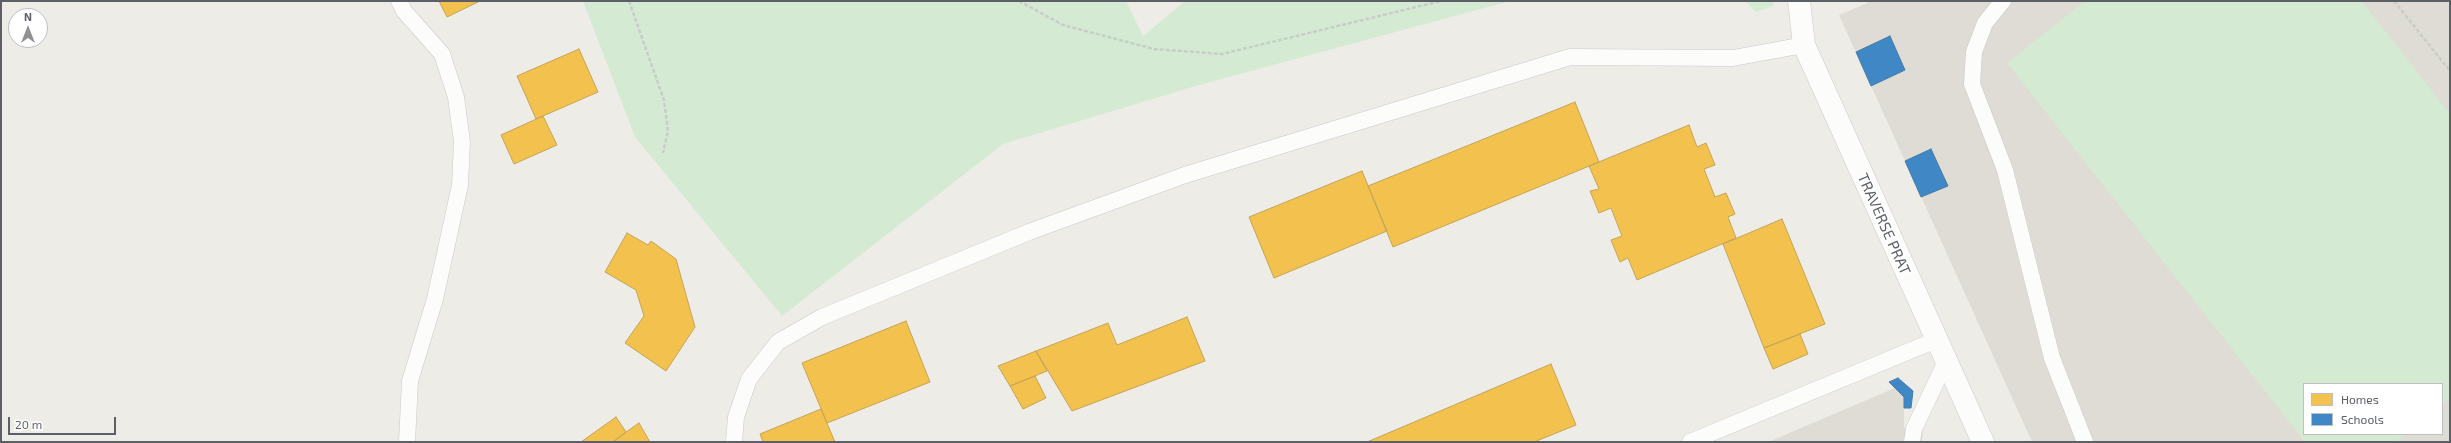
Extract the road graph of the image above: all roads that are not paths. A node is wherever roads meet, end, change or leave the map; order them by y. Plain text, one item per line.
1 (399, 1) edge
2 (1799, 1) edge
3 (2003, 1) edge
4 (1804, 45) junction
5 (1936, 340) junction
6 (1946, 361) junction
7 (407, 442) edge
8 (734, 442) edge
9 (1690, 442) edge
10 (1912, 442) edge
11 (1984, 442) edge
12 (2085, 442) edge

1 - 7 lane
2 - 4 street, TRAVERSE PRAT
3 - 12 lane
4 - 5 street, TRAVERSE PRAT
4 - 8 lane
5 - 6 street, TRAVERSE PRAT
5 - 9 lane
6 - 10 lane
6 - 11 street, TRAVERSE PRAT

